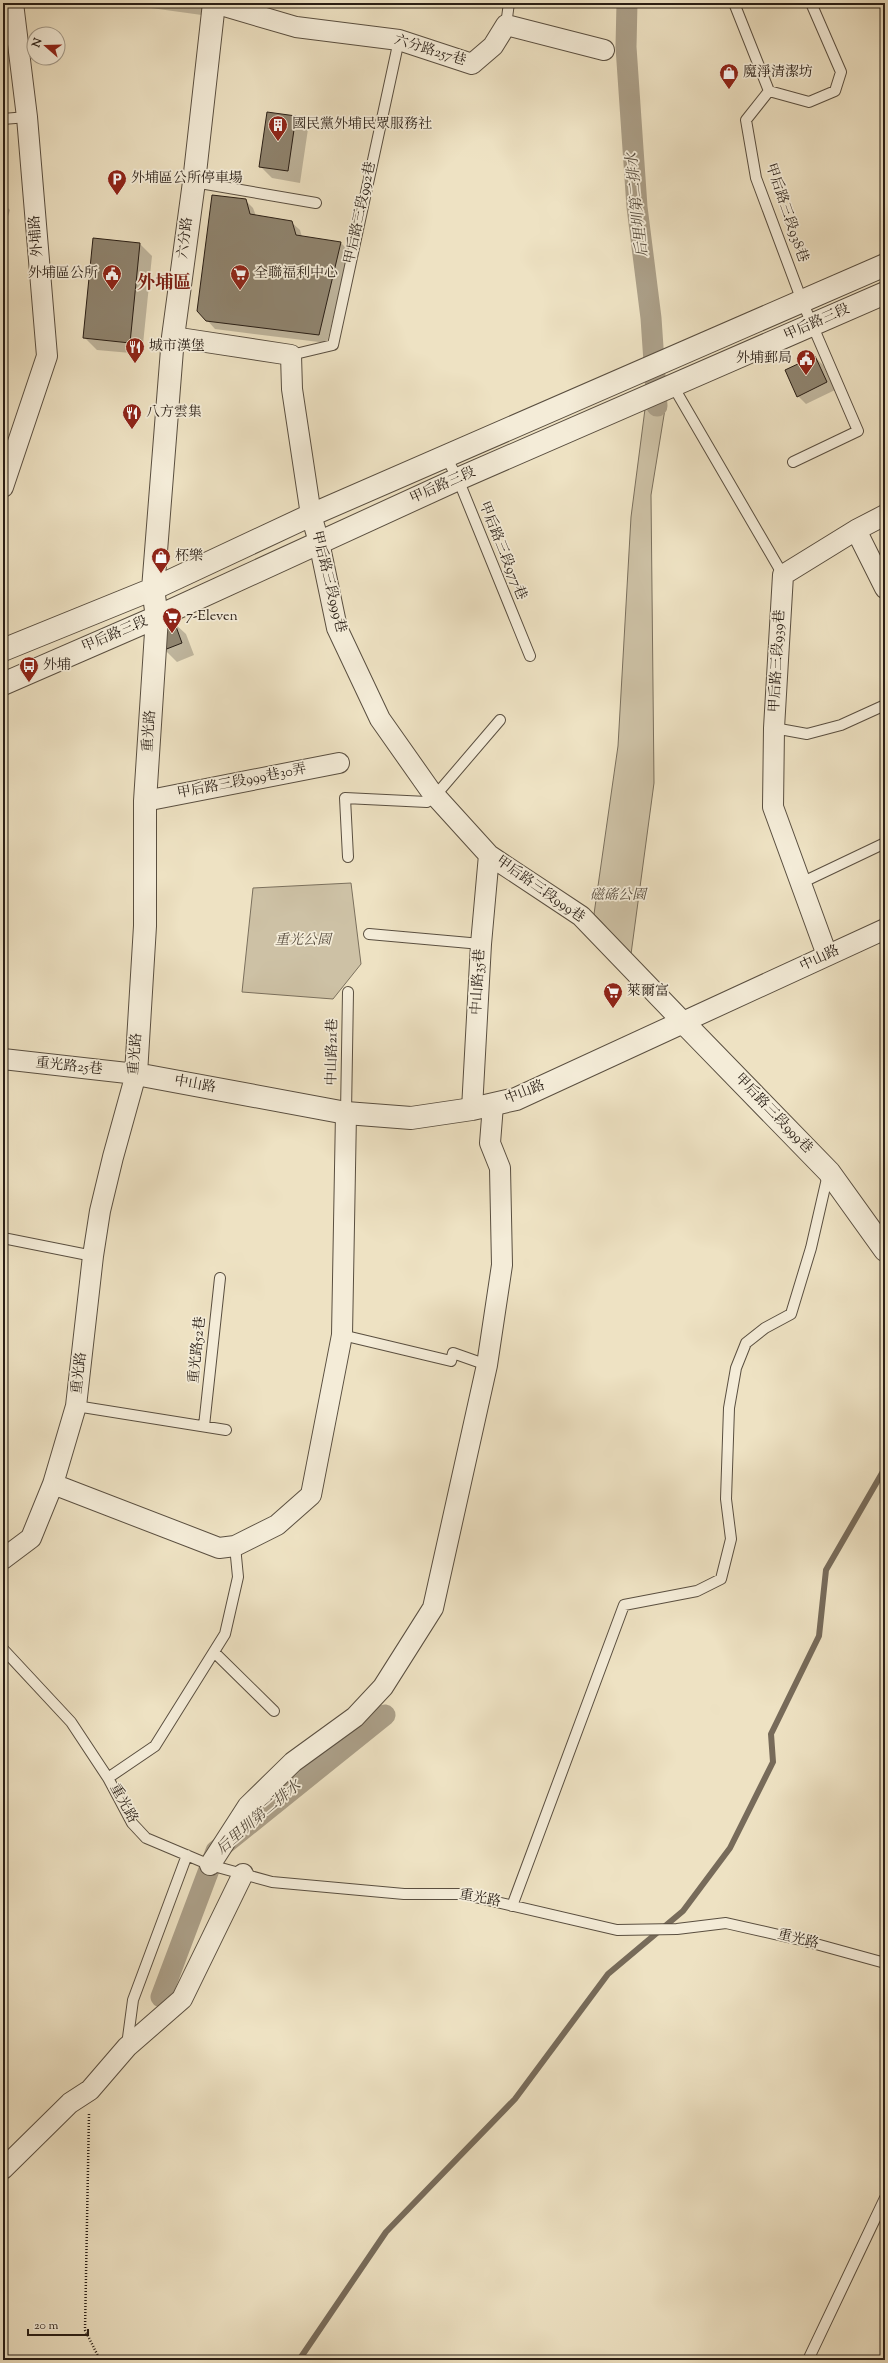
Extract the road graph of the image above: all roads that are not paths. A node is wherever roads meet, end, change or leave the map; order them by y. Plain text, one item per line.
1 (12, 3) edge
2 (214, 3) edge
3 (509, 3) edge
4 (734, 3) edge
5 (811, 3) edge
6 (506, 25) junction
7 (399, 40) junction
8 (604, 50) dead end
9 (770, 91) junction
10 (27, 117) junction
11 (3, 119) edge
12 (194, 182) junction
13 (316, 203) dead end
14 (885, 265) edge
15 (885, 293) edge
16 (802, 301) junction
17 (812, 325) junction
18 (173, 338) junction
19 (291, 354) junction
20 (673, 386) junction
21 (446, 457) junction
22 (792, 462) dead end
23 (458, 479) junction
24 (3, 487) edge
25 (311, 515) junction
26 (885, 515) edge
27 (856, 530) junction
28 (319, 542) junction
29 (783, 575) junction
30 (885, 588) edge
31 (153, 589) junction
32 (157, 617) junction
33 (3, 650) edge
34 (530, 656) dead end
35 (3, 684) edge
36 (885, 705) edge
37 (500, 720) dead end
38 (774, 728) junction
39 (339, 763) dead end
40 (436, 796) junction
41 (145, 801) junction
42 (885, 843) edge
43 (489, 855) junction
44 (348, 857) dead end
45 (801, 883) junction
46 (885, 929) edge
47 (368, 934) dead end
48 (481, 944) junction
49 (828, 955) junction
50 (348, 992) dead end
51 (683, 1022) junction
52 (3, 1059) edge
53 (136, 1074) junction
54 (493, 1105) junction
55 (472, 1109) junction
56 (346, 1113) junction
57 (829, 1172) junction
58 (3, 1238) edge
59 (885, 1250) edge
60 (93, 1256) junction
61 (220, 1278) dead end
62 (342, 1335) junction
63 (488, 1364) junction
64 (76, 1406) junction
65 (204, 1426) junction
66 (226, 1430) dead end
67 (53, 1484) junction
68 (234, 1546) junction
69 (3, 1559) edge
70 (3, 1649) edge
71 (214, 1652) junction
72 (274, 1711) dead end
73 (108, 1778) junction
74 (187, 1855) junction
75 (210, 1865) junction
76 (243, 1874) junction
77 (512, 1906) junction
78 (885, 1963) edge
79 (127, 2047) junction
80 (3, 2170) edge
81 (885, 2198) edge
82 (808, 2360) edge

1 - 10 street, 外埔路
2 - 7 street, 六分路257巷
2 - 12 street, 六分路
3 - 6 lane
4 - 9 lane
5 - 9 lane
6 - 7 street, 六分路257巷
6 - 8 street
7 - 19 lane, 甲后路三段992巷
9 - 16 lane, 甲后路三段938巷
10 - 11 lane
10 - 24 street, 外埔路
12 - 13 lane
12 - 18 street, 六分路
14 - 16 street, 甲后路三段
15 - 17 street, 甲后路三段
16 - 17 lane, 甲后路三段938巷
16 - 21 street, 甲后路三段
17 - 20 street, 甲后路三段
17 - 22 lane, 甲后路三段938巷
18 - 19 street, 甲后路三段992巷
18 - 31 street, 六分路
19 - 25 street
20 - 23 street, 甲后路三段
20 - 29 lane
21 - 23 lane, 甲后路三段977巷
21 - 25 street, 甲后路三段
23 - 28 street, 甲后路三段
23 - 34 lane, 甲后路三段977巷
25 - 28 street, 甲后路三段999巷
25 - 31 street, 甲后路三段
26 - 27 street
27 - 29 street
27 - 30 street
28 - 32 street, 甲后路三段
28 - 40 street, 甲后路三段999巷
29 - 38 street, 甲后路三段939巷
31 - 32 street, 六分路
31 - 33 street, 甲后路三段
32 - 35 street, 甲后路三段
32 - 41 street, 重光路
36 - 38 lane
37 - 40 lane
38 - 45 street, 甲后路三段939巷
39 - 41 street, 甲后路三段999巷30弄
40 - 43 street, 甲后路三段999巷
40 - 44 lane
41 - 53 street, 重光路
42 - 45 lane
43 - 48 street, 中山路35巷
43 - 51 street, 甲后路三段999巷
45 - 49 street, 甲后路三段939巷
46 - 49 street, 中山路
47 - 48 lane
48 - 55 street, 中山路35巷
49 - 51 street, 中山路
50 - 56 lane, 中山路21巷
51 - 54 street, 中山路
51 - 57 street, 甲后路三段999巷
52 - 53 street, 重光路25巷
53 - 56 street, 中山路
53 - 60 street, 重光路
54 - 55 street, 中山路
54 - 63 street
55 - 56 street, 中山路
56 - 62 street
57 - 59 street, 甲后路三段999巷
57 - 77 lane
58 - 60 lane
60 - 64 street, 重光路
61 - 65 lane, 重光路52巷
62 - 63 lane
62 - 68 street
63 - 75 street
64 - 65 lane
64 - 67 street, 重光路
65 - 66 lane
67 - 68 street
67 - 69 street, 重光路
68 - 71 lane, 重光路
70 - 73 lane, 重光路
71 - 72 lane
71 - 73 lane, 重光路
73 - 74 lane, 重光路
74 - 75 lane, 重光路
74 - 79 lane
75 - 76 lane, 重光路
76 - 77 lane, 重光路
76 - 79 street
77 - 78 lane, 重光路
79 - 80 street
81 - 82 lane

